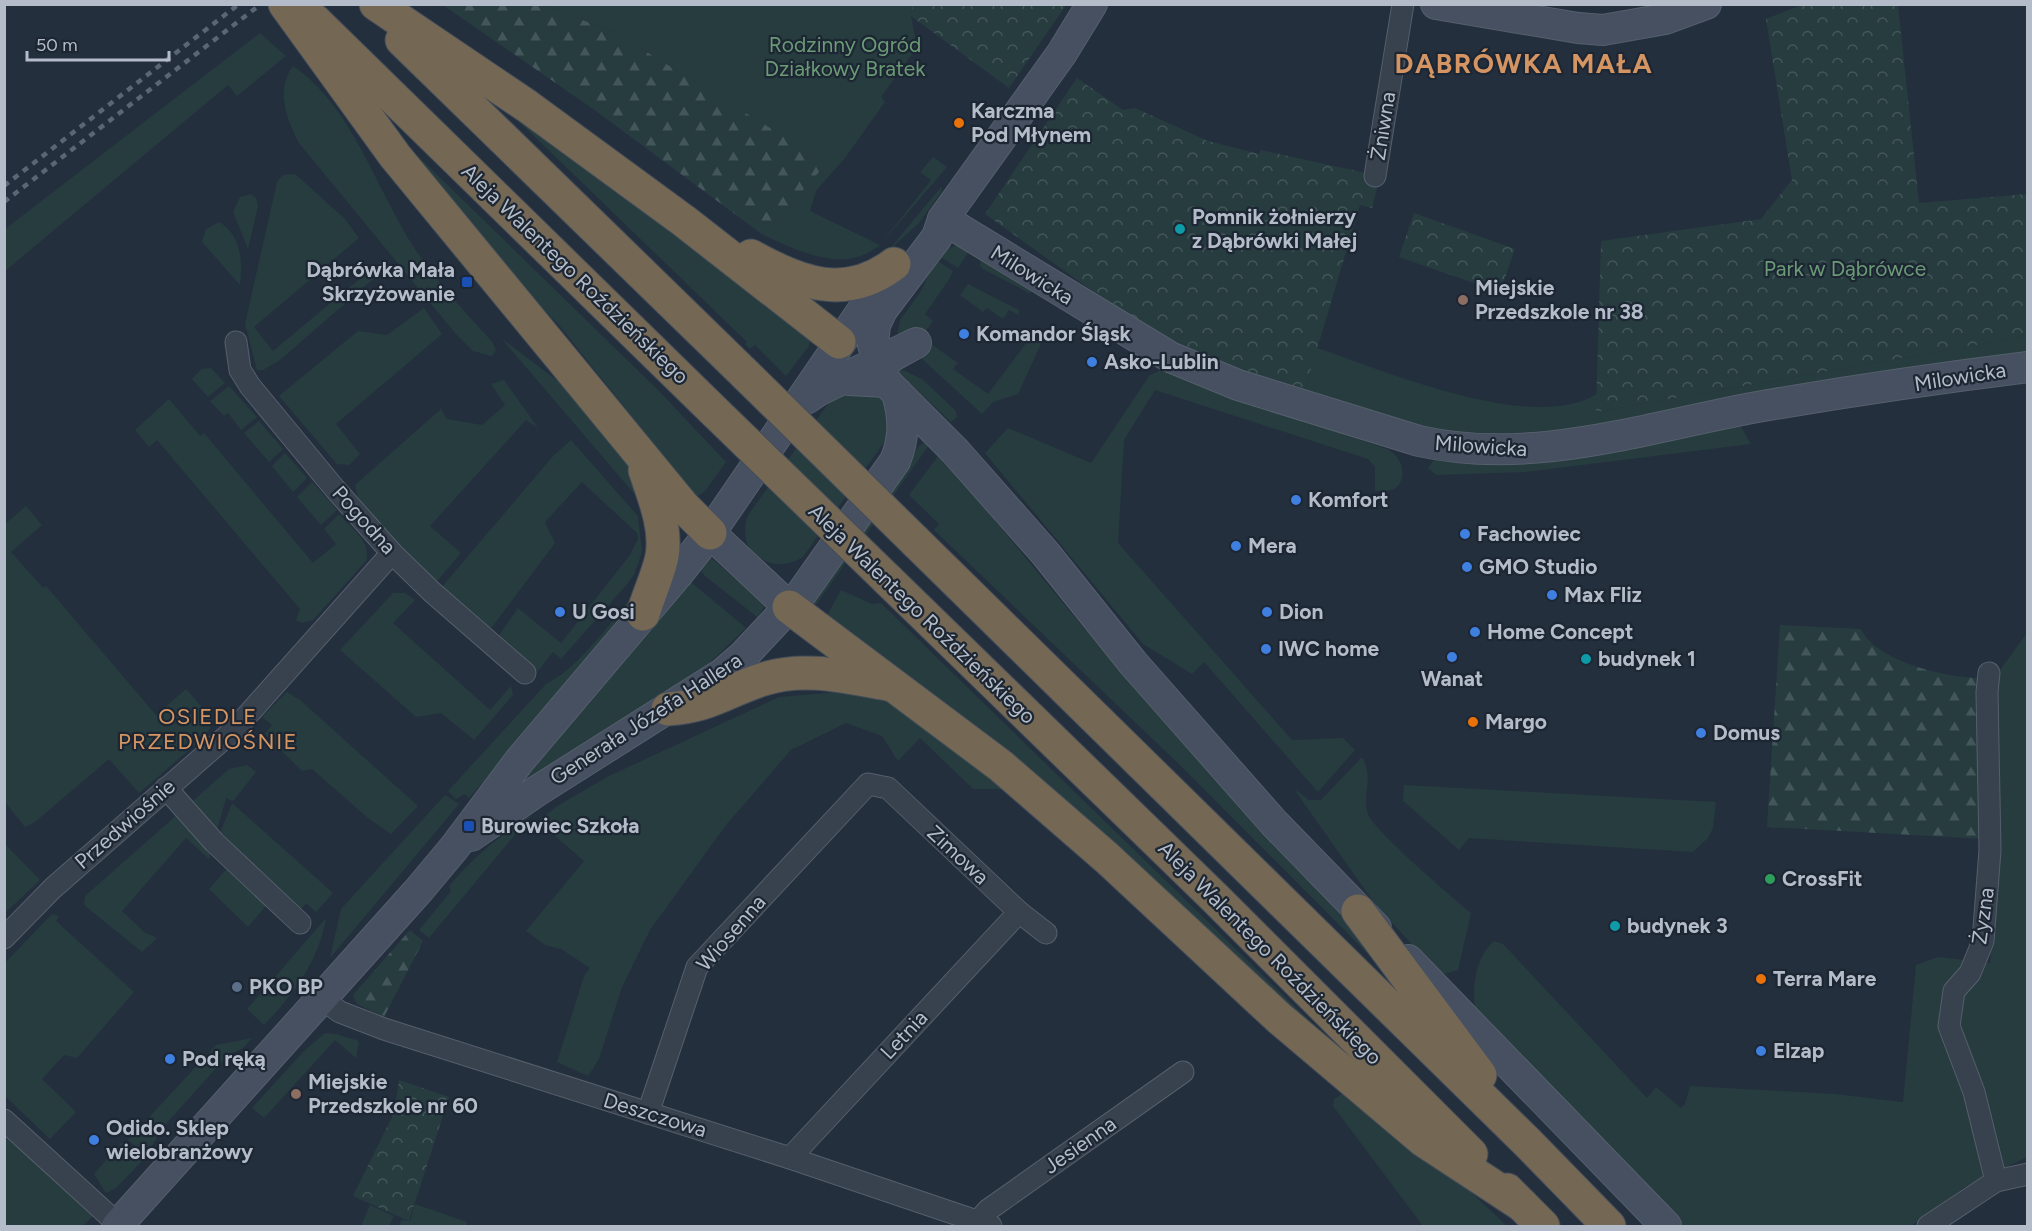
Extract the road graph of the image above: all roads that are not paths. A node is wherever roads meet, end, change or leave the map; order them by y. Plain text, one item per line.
1 (285, 4) edge
2 (298, 4) edge
3 (367, 4) edge
4 (376, 4) edge
5 (1092, 4) edge
6 (1403, 4) edge
7 (1436, 4) edge
8 (1706, 4) edge
9 (1528, 12) edge
10 (401, 28) junction
11 (352, 76) junction
12 (1375, 176) dead end
13 (943, 219) junction
14 (684, 221) junction
15 (894, 264) junction
16 (236, 342) dead end
17 (839, 342) junction
18 (2028, 367) edge
19 (892, 388) junction
20 (801, 403) junction
21 (640, 454) junction
22 (710, 533) junction
23 (393, 553) junction
24 (789, 607) junction
25 (643, 614) junction
26 (525, 673) dead end
27 (1989, 673) dead end
28 (894, 685) junction
29 (668, 709) junction
30 (868, 784) joint
31 (166, 788) junction
32 (454, 848) junction
33 (1358, 911) junction
34 (1019, 912) junction
35 (300, 923) dead end
36 (1046, 933) dead end
37 (4, 938) edge
38 (322, 999) junction
39 (1183, 1072) dead end
40 (648, 1113) junction
41 (4, 1120) edge
42 (1528, 1143) junction
43 (790, 1158) junction
44 (2028, 1174) edge
45 (1996, 1181) junction
46 (1533, 1216) edge
47 (985, 1224) edge
48 (118, 1226) edge
49 (1609, 1227) edge
50 (1666, 1227) edge
51 (1928, 1227) edge

1 - 11 highway
2 - 11 highway, Aleja Walentego Roździeńskiego
3 - 10 highway, Aleja Walentego Roździeńskiego
4 - 10 highway
5 - 13 street, Generała Józefa Hallera
6 - 12 street, Żniwna
7 - 9 street
8 - 9 street
10 - 14 highway
10 - 42 highway, Aleja Walentego Roździeńskiego, bridge
11 - 21 highway
11 - 46 highway, Aleja Walentego Roździeńskiego, bridge
13 - 15 street, Generała Józefa Hallera
13 - 18 street, Milowicka
13 - 19 street, Generała Józefa Hallera
14 - 15 highway
14 - 17 highway
15 - 17 street, Generała Józefa Hallera
16 - 23 street, Pogodna
17 - 19 street
17 - 20 street, Generała Józefa Hallera
19 - 20 street, Generała Józefa Hallera
19 - 24 street, Generała Józefa Hallera
19 - 33 street
20 - 22 street, Generała Józefa Hallera
21 - 22 highway
21 - 25 highway
22 - 24 street
22 - 25 street, Generała Józefa Hallera
23 - 26 street, Pogodna
23 - 31 street, Przedwiośnie
24 - 28 highway
24 - 29 street, Generała Józefa Hallera
25 - 32 street, Generała Józefa Hallera
27 - 45 street, Żyzna
28 - 29 highway
28 - 46 highway
29 - 32 street, Generała Józefa Hallera
30 - 34 street, Zimowa
30 - 40 street, Wiosenna
31 - 35 street
31 - 37 street, Przedwiośnie
32 - 38 street, Generała Józefa Hallera
33 - 42 highway
33 - 50 street
34 - 36 street, Zimowa
34 - 43 street, Letnia
38 - 40 street, Deszczowa
38 - 48 street, Generała Józefa Hallera
39 - 47 street, Jesienna
40 - 43 street, Deszczowa
41 - 48 street
42 - 49 highway, Aleja Walentego Roździeńskiego
43 - 47 street, Deszczowa
44 - 45 street
45 - 51 street

